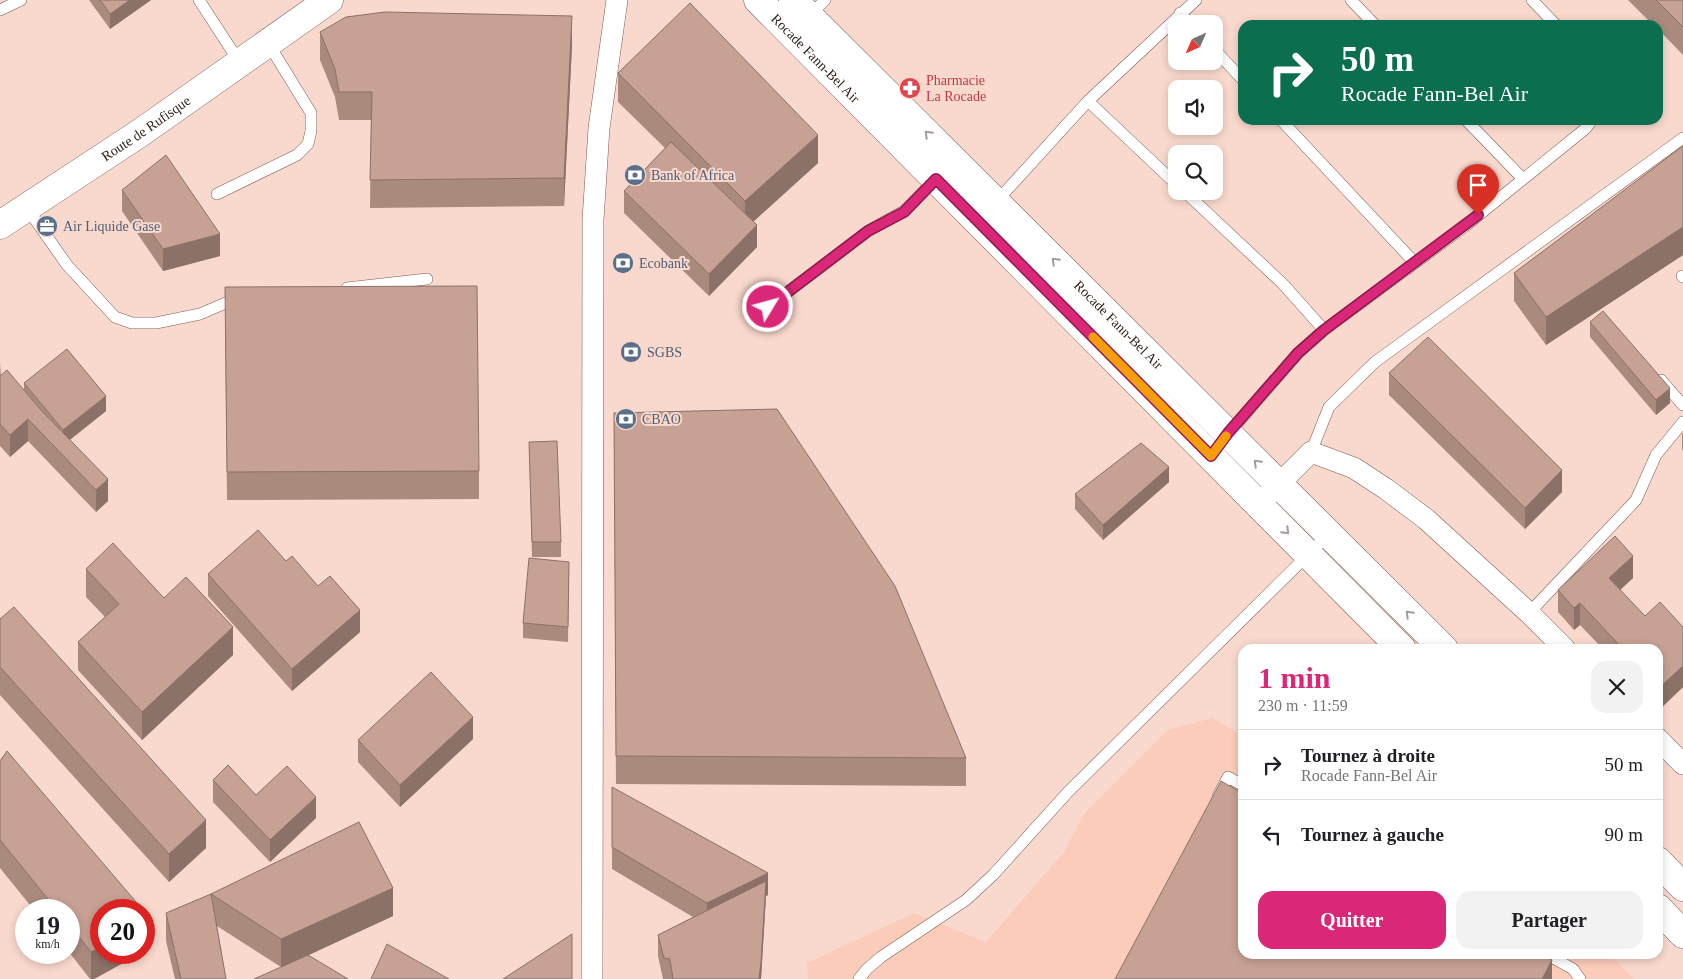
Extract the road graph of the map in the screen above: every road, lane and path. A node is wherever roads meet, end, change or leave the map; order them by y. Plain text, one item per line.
1 (20, 0) edge
2 (200, 0) edge
3 (315, 0) edge
4 (329, 0) edge
5 (617, 0) edge
6 (758, 0) edge
7 (1196, 0) edge
8 (1351, 0) edge
9 (1532, 0) edge
10 (809, 5) edge
11 (0, 10) edge
12 (1180, 13) joint
13 (1370, 20) edge
14 (1551, 20) edge
15 (279, 35) junction
16 (1223, 58) edge
17 (240, 64) junction
18 (1238, 75) edge
19 (1088, 101) junction
20 (1286, 125) edge
21 (1471, 125) edge
22 (1588, 125) edge
23 (1683, 138) edge
24 (945, 170) junction
25 (1168, 176) edge
26 (1522, 180) junction
27 (217, 194) dead end
28 (1194, 200) edge
29 (26, 208) junction
30 (986, 211) junction
31 (0, 225) edge
32 (1415, 263) junction
33 (427, 279) dead end
34 (332, 290) edge
35 (247, 300) edge
36 (768, 307) dead end
37 (1324, 330) junction
38 (1650, 368) edge
39 (1683, 405) edge
40 (1683, 422) edge
41 (1220, 445) junction
42 (1311, 452) junction
43 (1278, 484) junction
44 (1259, 504) junction
45 (1329, 534) junction
46 (1308, 554) junction
47 (1529, 613) junction
48 (1397, 644) edge
49 (1439, 644) edge
50 (1560, 644) edge
51 (1663, 744) edge
52 (1683, 764) edge
53 (1238, 783) edge
54 (1214, 802) edge
55 (1663, 866) edge
56 (1683, 887) edge
57 (1663, 913) edge
58 (1683, 934) edge
59 (1555, 959) edge
60 (592, 979) edge
61 (860, 979) edge
62 (1580, 979) edge

1 - 11 lane
2 - 17 lane
3 - 15 main road, Route de Rufisque
4 - 15 main road, Route de Rufisque
5 - 60 street
6 - 24 main road, Rocade Fann-Bel Air
7 - 12 lane
8 - 13 lane
9 - 14 lane
24 -> 10 main road, Rocade Fann-Bel Air
12 - 19 lane
15 - 17 main road, Route de Rufisque
15 - 27 lane
16 - 18 lane
17 - 29 main road, Route de Rufisque
19 - 25 lane
19 - 30 lane
20 - 32 lane
21 - 26 lane
22 - 26 lane
23 - 42 lane
24 - 30 main road, Rocade Fann-Bel Air
24 - 36 lane
26 - 32 lane
28 - 37 lane
29 - 31 main road, Route de Rufisque
29 - 35 lane
30 - 41 main road, Rocade Fann-Bel Air
32 - 37 lane
33 - 34 lane
37 - 41 lane
38 - 39 lane
40 - 47 lane
43 -> 41 main road, Rocade Fann-Bel Air
41 - 44 main road, Rocade Fann-Bel Air
42 - 43 street
42 - 47 street
43 - 44 street
43 - 45 main road, Rocade Fann-Bel Air
44 -> 46 main road, Rocade Fann-Bel Air
45 - 46 lane
49 -> 45 main road, Rocade Fann-Bel Air
46 - 48 main road, Rocade Fann-Bel Air
46 - 61 lane
47 - 50 street
51 - 52 street
53 - 54 lane
55 - 56 main road
57 - 58 main road
59 - 62 lane

